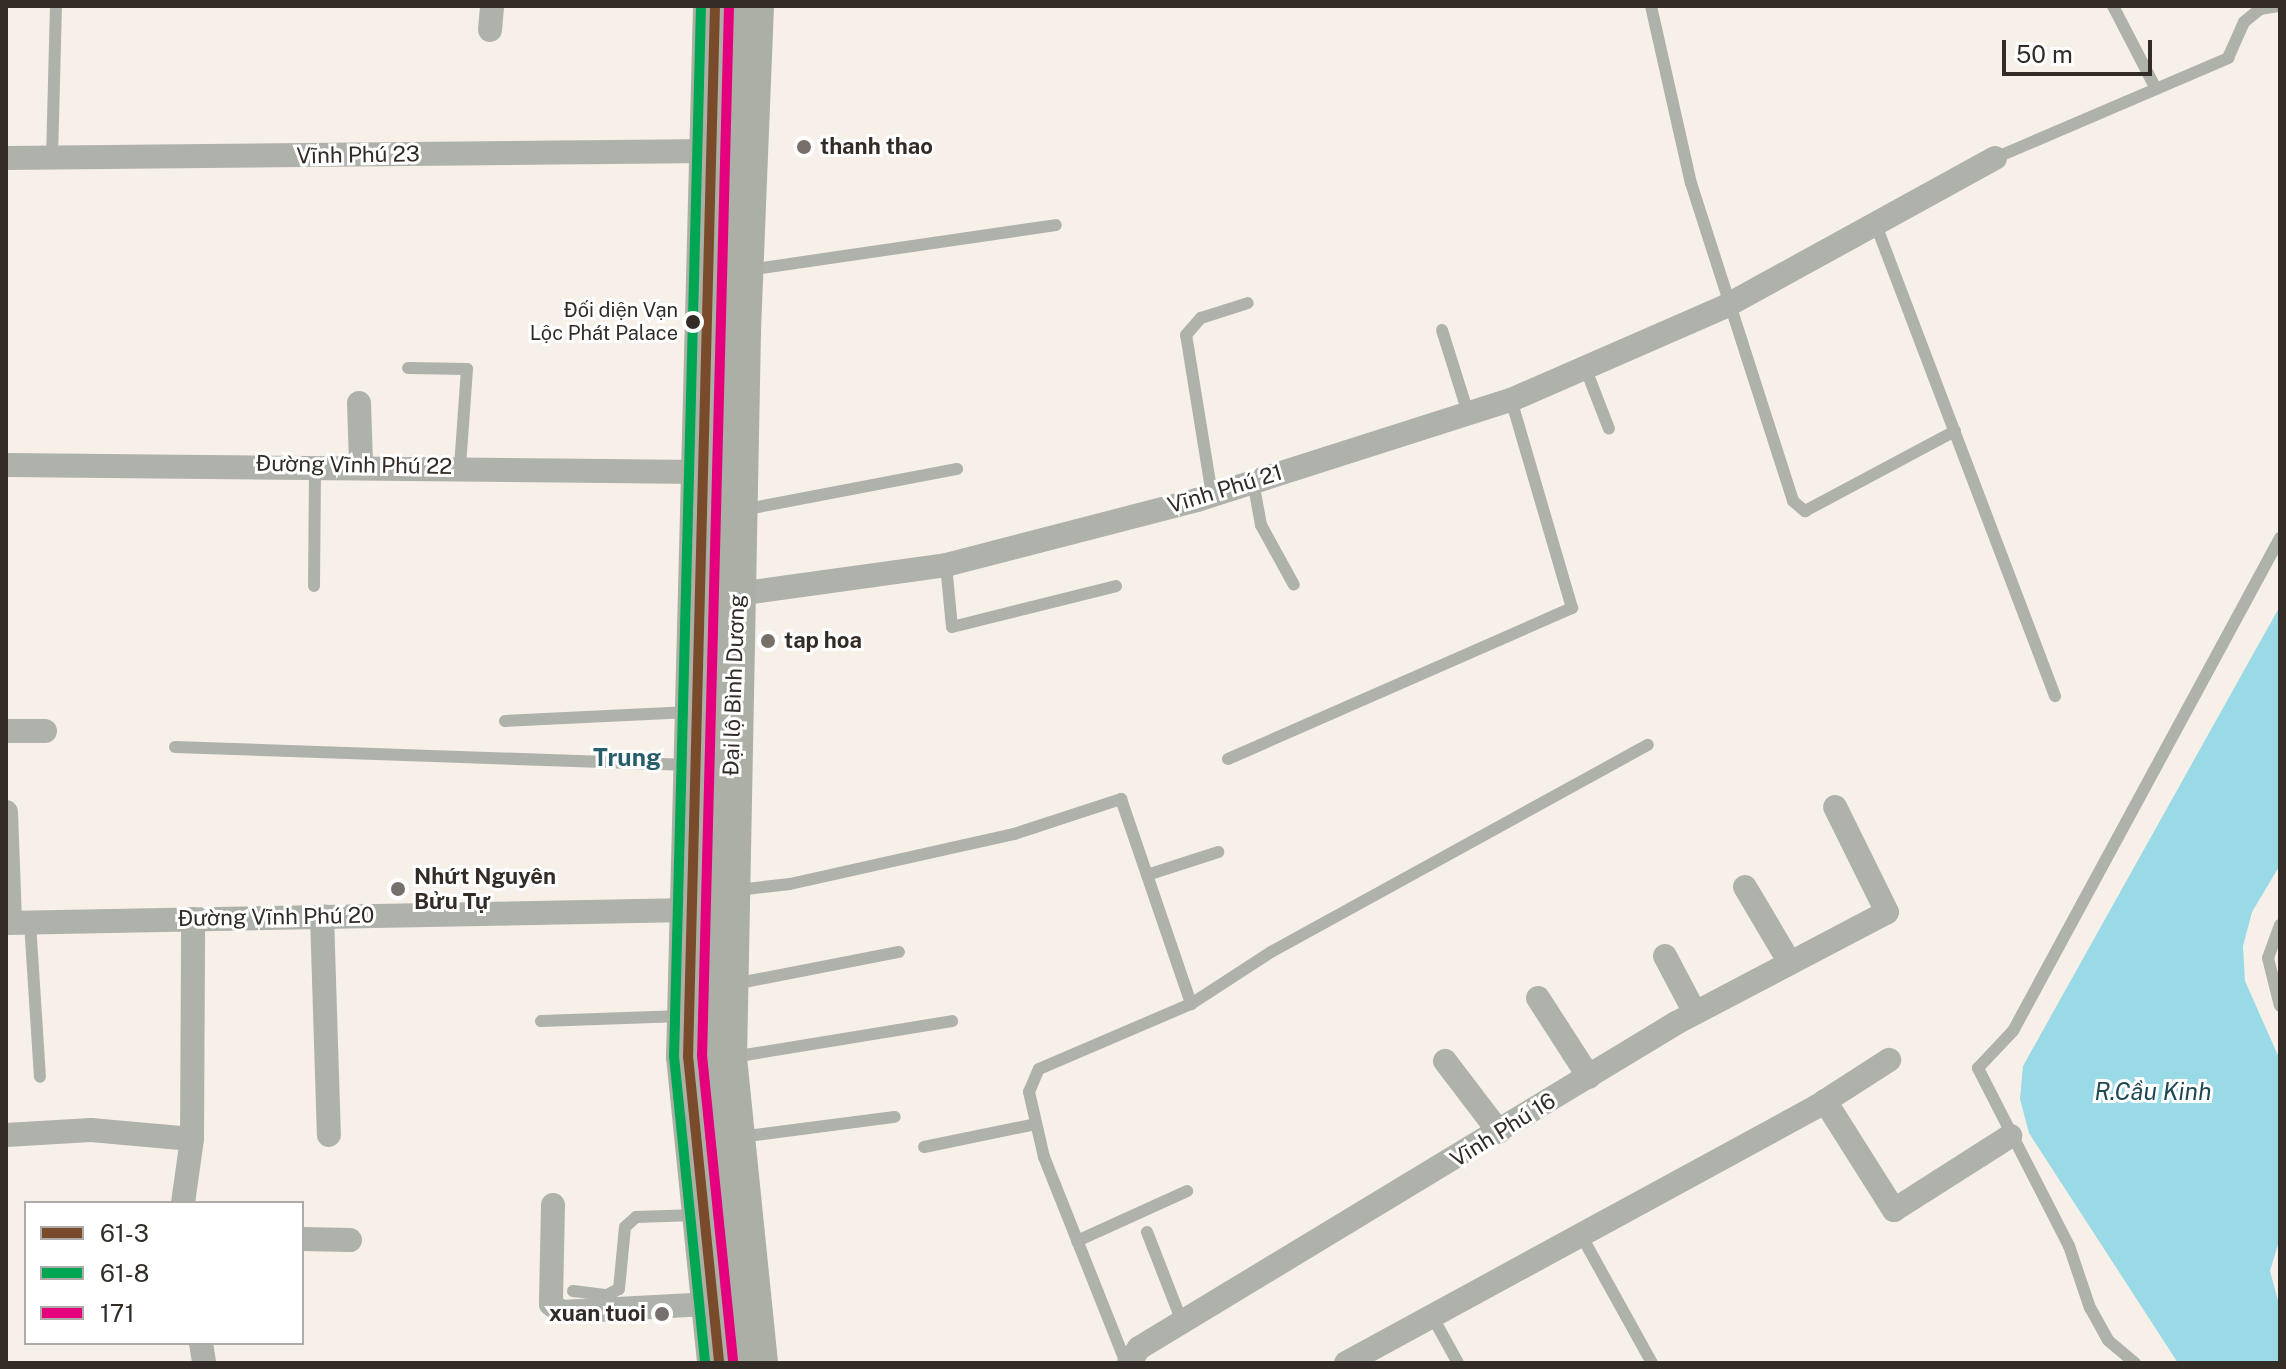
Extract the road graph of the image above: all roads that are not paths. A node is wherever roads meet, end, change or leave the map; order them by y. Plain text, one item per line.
1 (56, 6) edge
2 (715, 6) edge
3 (752, 6) edge
4 (1651, 6) edge
5 (2113, 6) edge
6 (2280, 6) edge
7 (2156, 89) junction
8 (710, 151) junction
9 (6, 158) edge
10 (52, 158) junction
11 (1995, 158) joint
12 (1056, 225) dead end
13 (1876, 225) junction
14 (741, 271) junction
15 (1248, 303) dead end
16 (1726, 306) junction
17 (1442, 330) dead end
18 (1585, 367) junction
19 (408, 368) dead end
20 (1511, 400) junction
21 (359, 403) dead end
22 (1467, 410) junction
23 (1609, 429) dead end
24 (1955, 431) junction
25 (315, 464) junction
26 (361, 464) junction
27 (6, 465) edge
28 (460, 467) junction
29 (957, 469) dead end
30 (702, 472) junction
31 (1253, 481) junction
32 (1212, 495) junction
33 (735, 511) junction
34 (2280, 538) edge
35 (946, 565) junction
36 (1294, 585) dead end
37 (314, 586) dead end
38 (1116, 586) dead end
39 (719, 595) junction
40 (2055, 696) dead end
41 (694, 712) junction
42 (505, 721) dead end
43 (6, 731) edge
44 (45, 731) dead end
45 (1648, 745) dead end
46 (175, 747) dead end
47 (1228, 759) dead end
48 (693, 765) junction
49 (1134, 794) dead end
50 (1121, 799) junction
51 (1835, 807) dead end
52 (6, 812) edge
53 (1218, 852) dead end
54 (1147, 875) junction
55 (1745, 887) dead end
56 (710, 900) junction
57 (322, 916) junction
58 (193, 919) junction
59 (15, 923) edge
60 (2280, 925) edge
61 (899, 952) dead end
62 (1665, 956) dead end
63 (1790, 963) junction
64 (727, 985) junction
65 (1538, 998) dead end
66 (1191, 1004) junction
67 (2280, 1006) edge
68 (1695, 1013) junction
69 (690, 1016) junction
70 (541, 1021) dead end
71 (952, 1021) dead end
72 (725, 1058) junction
73 (1889, 1060) dead end
74 (1445, 1061) dead end
75 (40, 1077) dead end
76 (1589, 1077) junction
77 (1825, 1101) junction
78 (895, 1117) dead end
79 (1036, 1124) junction
80 (1499, 1132) junction
81 (6, 1135) edge
82 (329, 1135) dead end
83 (2010, 1136) junction
84 (733, 1138) junction
85 (192, 1139) junction
86 (924, 1147) dead end
87 (1187, 1191) dead end
88 (183, 1201) edge
89 (553, 1205) dead end
90 (703, 1215) junction
91 (1147, 1232) dead end
92 (1581, 1235) junction
93 (304, 1239) edge
94 (350, 1240) dead end
95 (1077, 1241) junction
96 (573, 1291) dead end
97 (711, 1304) junction
98 (1432, 1316) junction
99 (1182, 1322) junction
100 (719, 1363) edge
101 (756, 1363) edge
102 (1127, 1363) edge
103 (1346, 1363) edge
104 (1458, 1363) edge
105 (1652, 1363) edge
106 (2135, 1363) edge

1 - 10 lane
2 - 8 highway, Đại lộ Bình Dương
3 - 14 highway, Đại lộ Bình Dương
4 - 16 lane
5 - 7 lane
6 - 7 lane
7 - 11 lane
8 - 10 street, Vĩnh Phú 23
8 - 30 highway, Đại lộ Bình Dương
9 - 10 street, Vĩnh Phú 23
11 - 13 street, Vĩnh Phú 21
12 - 14 lane
13 - 16 street, Vĩnh Phú 21
13 - 24 lane
14 - 33 highway, Đại lộ Bình Dương
15 - 32 lane
16 - 18 street, Vĩnh Phú 21
16 - 24 lane
17 - 22 lane
18 - 20 street, Vĩnh Phú 21
18 - 23 lane
19 - 28 lane
20 - 22 street, Vĩnh Phú 21
20 - 47 lane
21 - 26 street
22 - 31 street, Vĩnh Phú 21
24 - 40 lane
25 - 26 street, Đường Vĩnh Phú 22
25 - 27 street, Đường Vĩnh Phú 22
25 - 37 lane
26 - 28 street, Đường Vĩnh Phú 22
28 - 30 street, Đường Vĩnh Phú 22
29 - 33 lane
30 - 39 highway, Đại lộ Bình Dương
31 - 32 street, Vĩnh Phú 21
31 - 36 lane
32 - 35 street, Vĩnh Phú 21
33 - 39 highway, Đại lộ Bình Dương
34 - 83 lane
35 - 38 lane
35 - 39 street, Vĩnh Phú 21
39 - 41 highway, Đại lộ Bình Dương
39 - 56 highway, Đại lộ Bình Dương
41 - 42 lane
41 - 48 highway, Đại lộ Bình Dương
43 - 44 street
45 - 66 lane
46 - 48 lane
48 - 56 highway, Đại lộ Bình Dương
49 - 50 lane
50 - 54 lane
50 - 56 lane
51 - 63 street, Vĩnh Phú 16
52 - 59 street
53 - 54 lane
54 - 66 lane
55 - 63 street
56 - 57 street, Đường Vĩnh Phú 20
56 - 64 highway, Đại lộ Bình Dương
56 - 69 highway, Đại lộ Bình Dương
57 - 58 street, Đường Vĩnh Phú 20
57 - 82 street
58 - 59 street, Đường Vĩnh Phú 20
58 - 85 street
59 - 75 lane
60 - 67 lane
61 - 64 lane
62 - 68 street
63 - 68 street, Vĩnh Phú 16
64 - 72 highway, Đại lộ Bình Dương
65 - 76 street
66 - 79 lane
68 - 76 street, Vĩnh Phú 16
69 - 70 lane
69 - 90 highway, Đại lộ Bình Dương
71 - 72 lane
72 - 84 highway, Đại lộ Bình Dương
73 - 77 street
74 - 80 street
76 - 80 street, Vĩnh Phú 16
77 - 83 street
77 - 92 street
78 - 84 lane
79 - 86 lane
79 - 95 lane
80 - 99 street, Vĩnh Phú 16
81 - 85 street
83 - 106 lane
84 - 101 highway, Đại lộ Bình Dương
85 - 88 street
87 - 95 lane
89 - 97 street
90 - 96 lane
90 - 97 highway, Đại lộ Bình Dương
91 - 99 lane
92 - 98 street
92 - 105 lane
93 - 94 street
95 - 102 lane
97 - 100 highway, Đại lộ Bình Dương
98 - 103 street
98 - 104 lane
99 - 102 street, Vĩnh Phú 16

